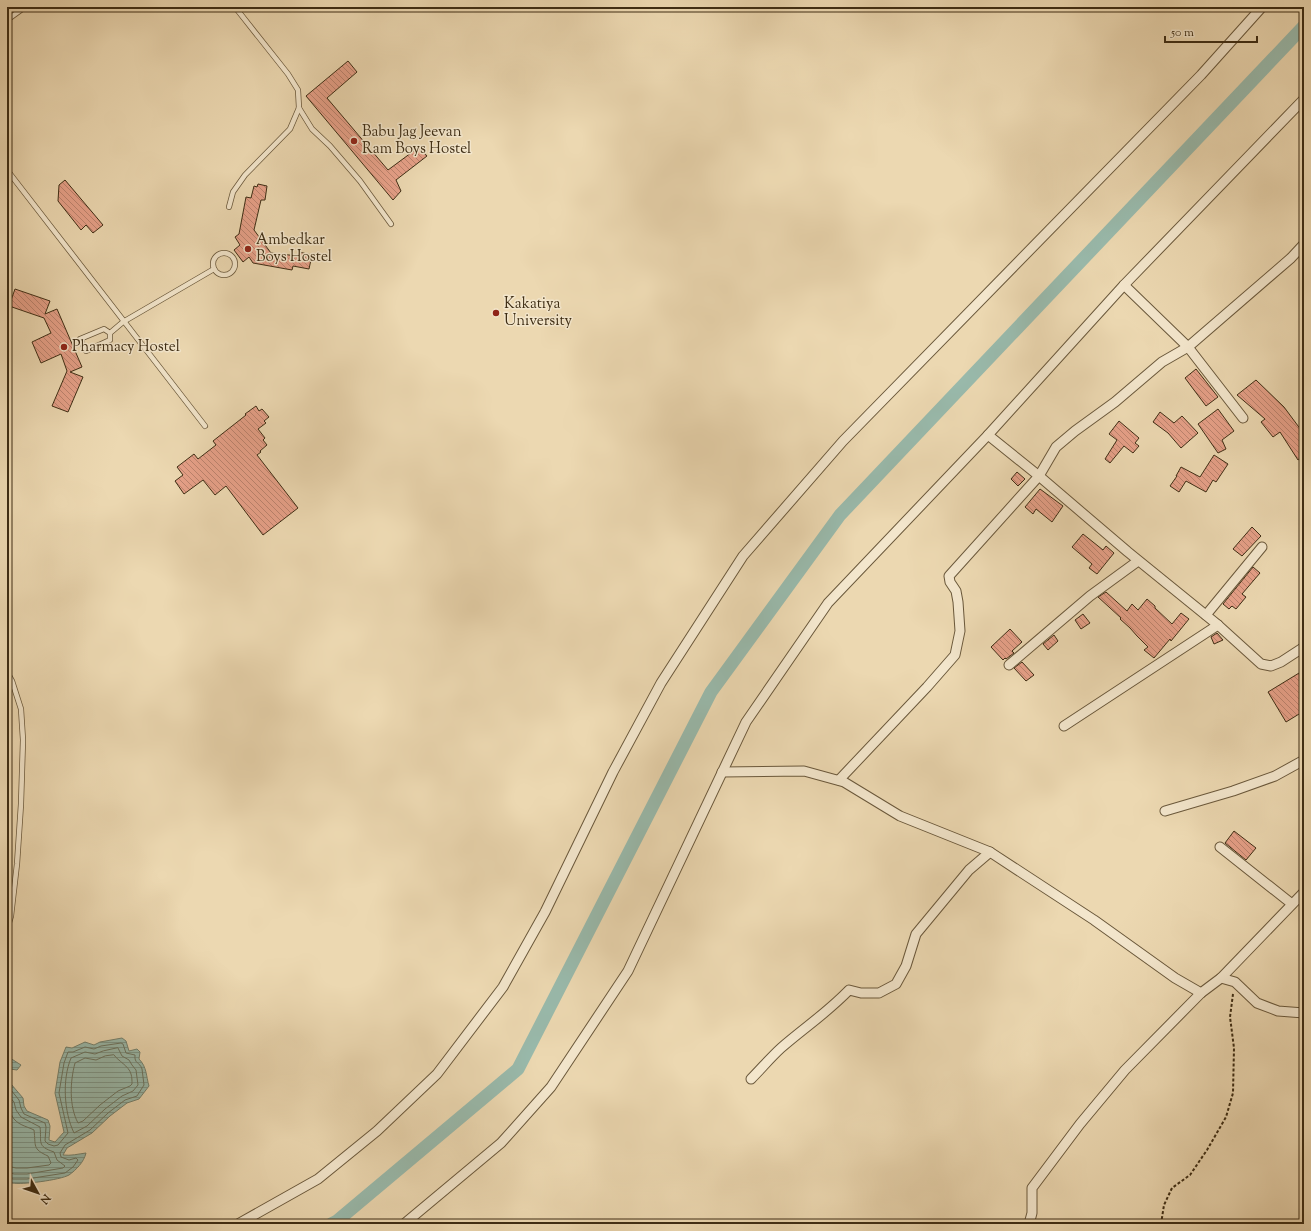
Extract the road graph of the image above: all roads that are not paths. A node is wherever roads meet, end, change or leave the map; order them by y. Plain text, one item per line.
1 (25, 7) edge
2 (235, 7) edge
3 (1262, 7) edge
4 (7, 20) edge
5 (1304, 99) edge
6 (299, 108) junction
7 (7, 170) edge
8 (229, 207) dead end
9 (391, 224) dead end
10 (1304, 244) edge
11 (214, 269) junction
12 (1124, 285) junction
13 (123, 322) junction
14 (110, 333) junction
15 (1188, 347) junction
16 (1243, 418) dead end
17 (205, 426) dead end
18 (988, 435) junction
19 (1039, 476) junction
20 (1262, 547) dead end
21 (1138, 561) junction
22 (1206, 615) junction
23 (1218, 625) junction
24 (1304, 646) edge
25 (1009, 665) dead end
26 (7, 672) edge
27 (1064, 726) dead end
28 (1304, 760) edge
29 (722, 772) junction
30 (839, 780) junction
31 (1165, 811) dead end
32 (1220, 847) dead end
33 (990, 852) junction
34 (1304, 892) edge
35 (1292, 904) junction
36 (7, 929) edge
37 (1221, 978) junction
38 (1201, 993) junction
39 (1304, 1013) edge
40 (751, 1079) dead end
41 (238, 1224) edge
42 (404, 1224) edge
43 (1029, 1224) edge

1 - 4 lane
2 - 6 lane
3 - 41 street
5 - 12 street
6 - 8 lane
6 - 9 lane
7 - 13 lane
10 - 15 street
11 - 11 lane
11 - 13 lane
12 - 15 street
12 - 18 street
13 - 14 lane
13 - 17 lane
14 - 14 lane
15 - 16 street
15 - 19 street
18 - 19 street
18 - 29 street
19 - 21 street
19 - 30 street
20 - 22 street
21 - 22 street
21 - 25 street
22 - 23 street
23 - 24 street
23 - 27 street
26 - 36 lane
28 - 31 street
29 - 30 street
29 - 42 street
30 - 33 street
32 - 35 street
33 - 38 street
33 - 40 street
34 - 35 street
35 - 37 street
37 - 38 street
37 - 39 street
38 - 43 street

